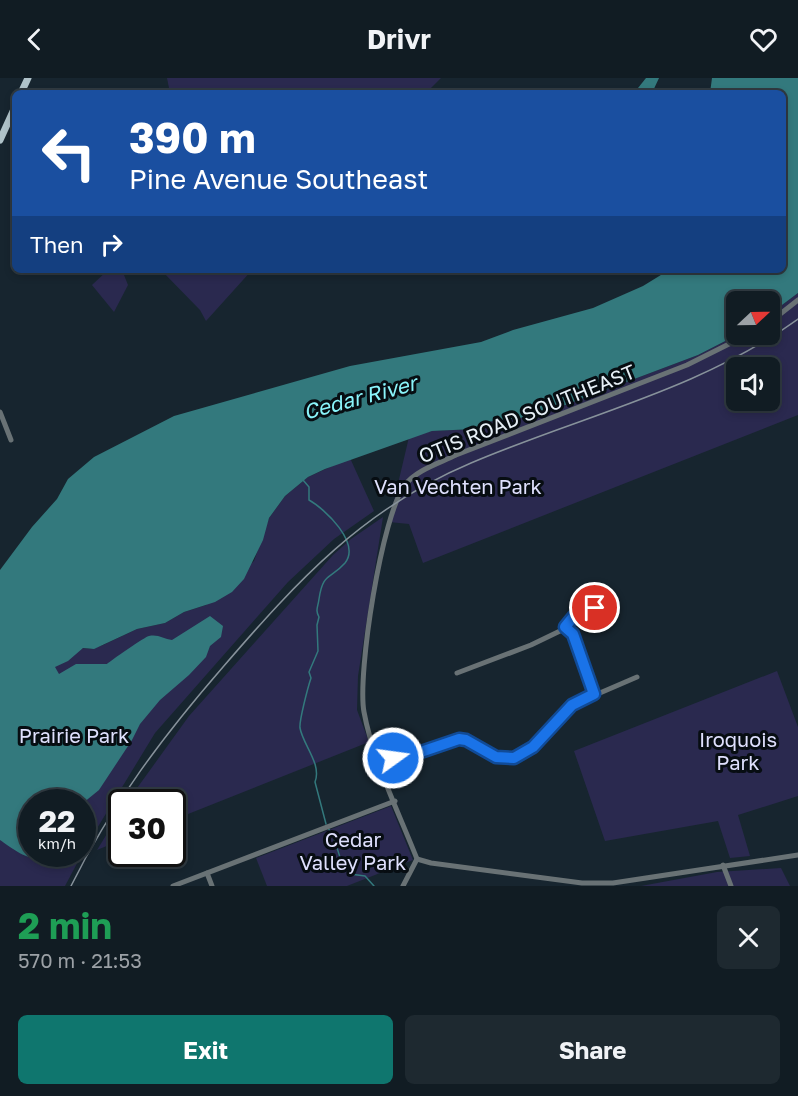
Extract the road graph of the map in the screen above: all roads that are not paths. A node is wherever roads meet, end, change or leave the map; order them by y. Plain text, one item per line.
1 (12, 112) edge
2 (4, 125) edge
3 (0, 140) edge
4 (798, 300) edge
5 (780, 314) edge
6 (727, 345) edge
7 (0, 412) edge
8 (11, 440) dead end
9 (610, 602) dead end
10 (565, 627) junction
11 (457, 673) dead end
12 (637, 677) dead end
13 (594, 694) junction
14 (378, 757) junction
15 (394, 801) junction
16 (798, 855) edge
17 (417, 859) junction
18 (723, 865) junction
19 (207, 873) junction
20 (173, 886) edge
21 (212, 886) edge
22 (403, 886) edge
23 (731, 886) edge

1 - 2 main road
2 - 3 main road
4 - 5 street
6 - 14 street, OTIS ROAD SOUTHEAST
7 - 8 street
9 - 10 street
10 - 11 street
10 - 13 street
12 - 13 street
13 - 14 street
14 - 15 street, OTIS ROAD SOUTHEAST
15 - 17 street, OTIS ROAD SOUTHEAST
15 - 19 street
16 - 18 street
17 - 18 street
17 - 22 street
18 - 23 street
19 - 20 street
19 - 21 street

